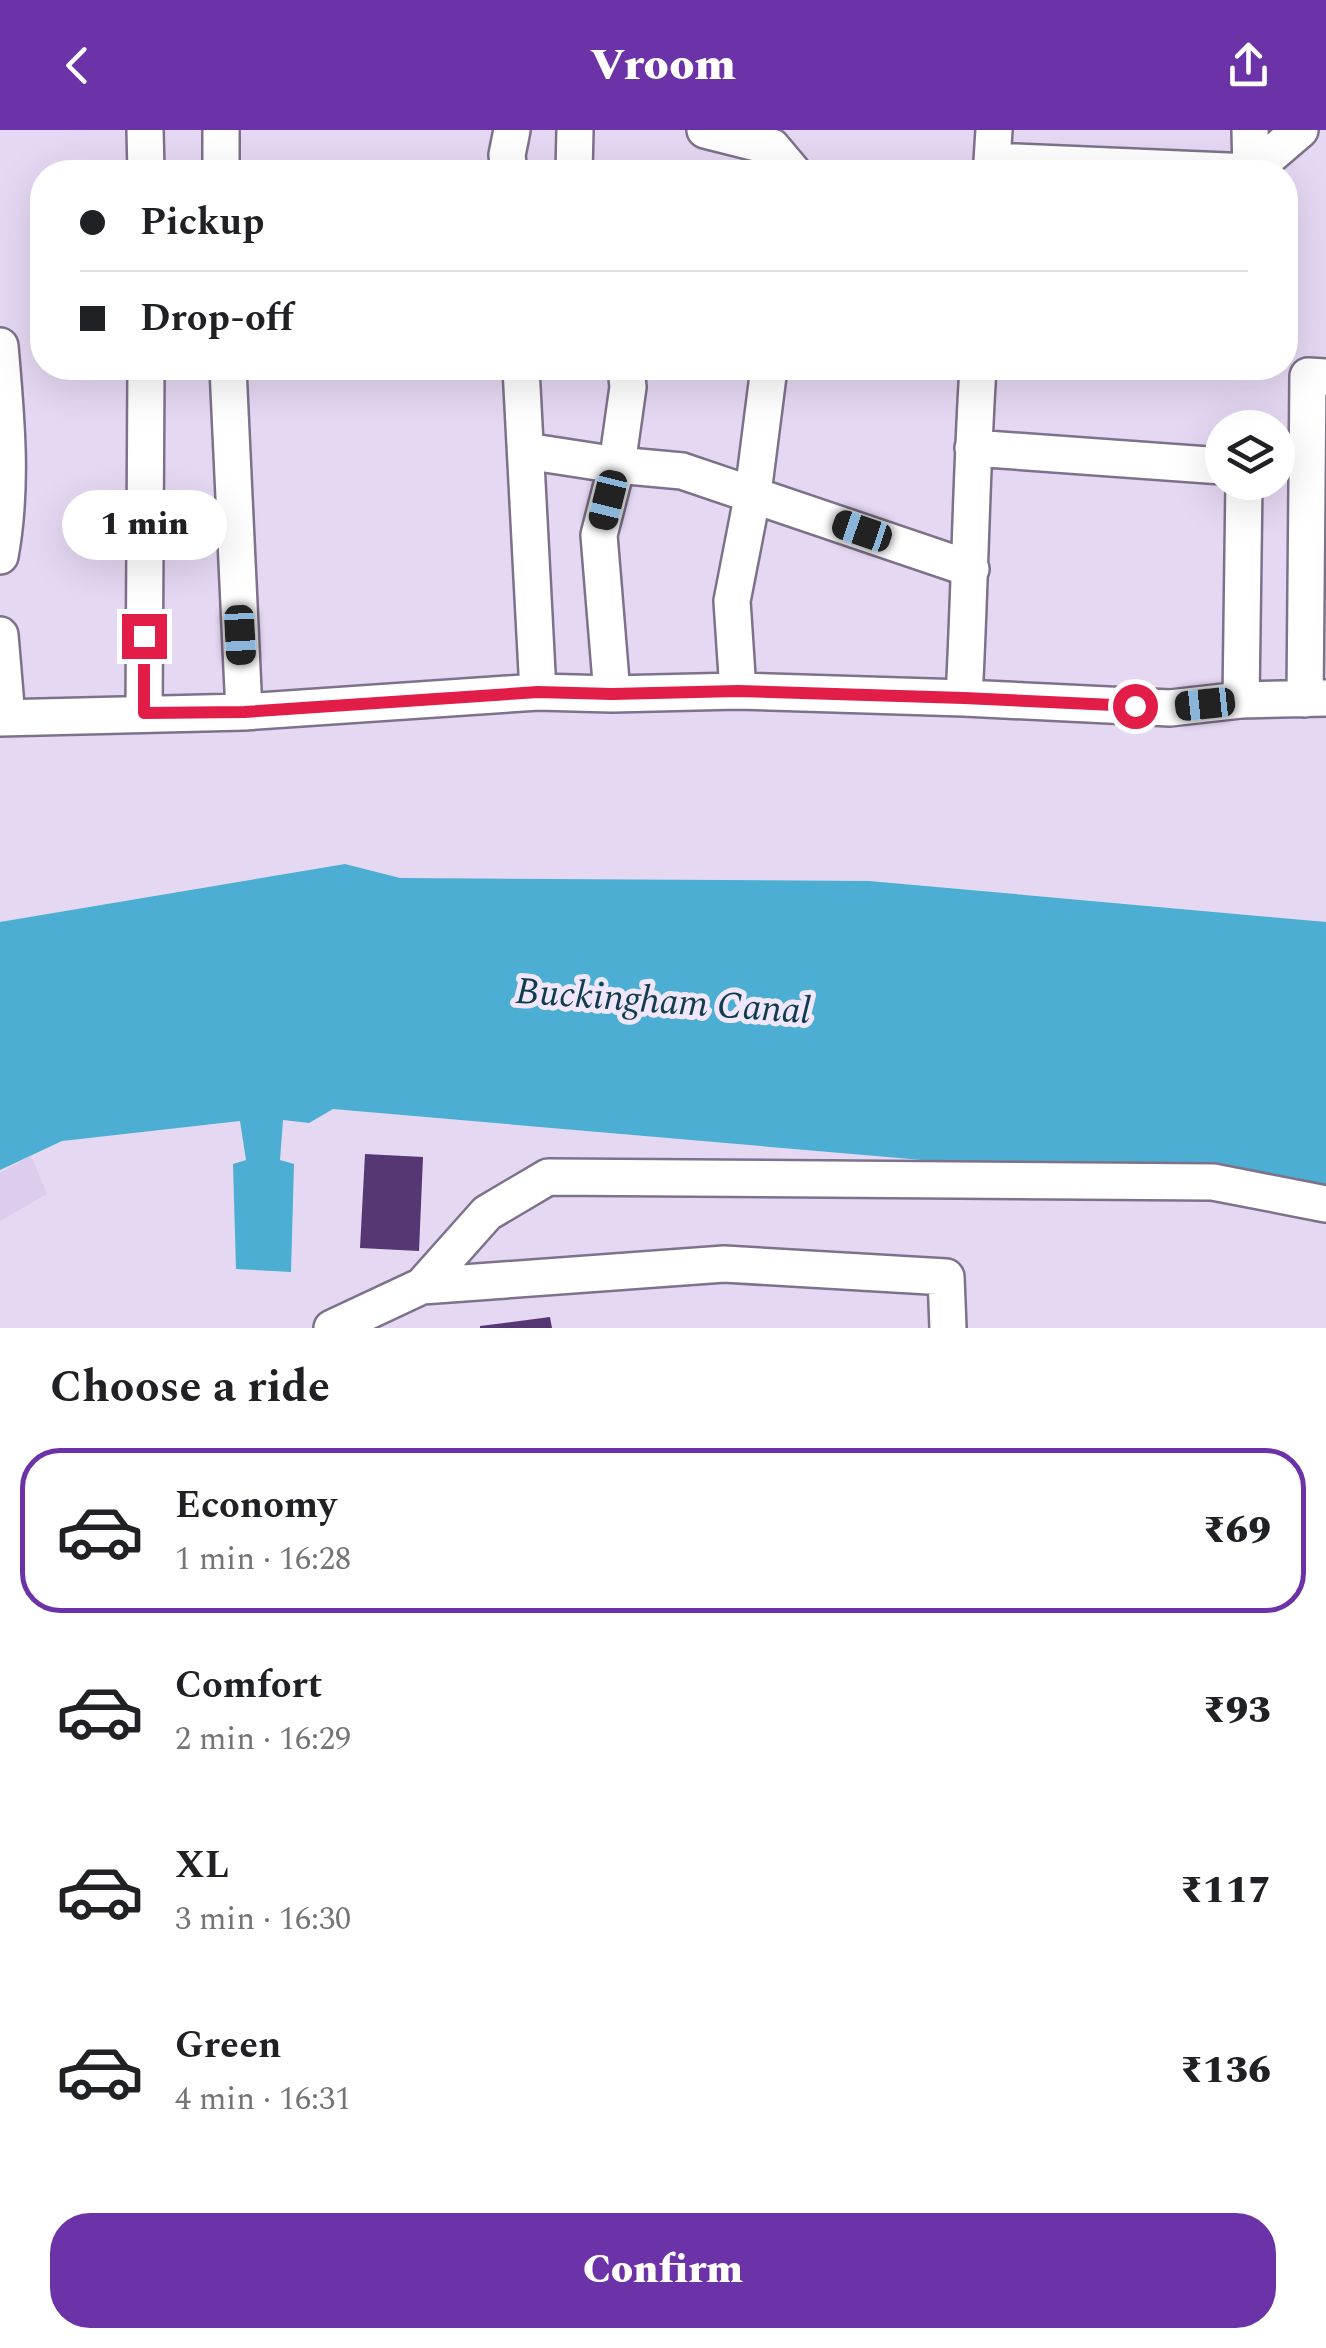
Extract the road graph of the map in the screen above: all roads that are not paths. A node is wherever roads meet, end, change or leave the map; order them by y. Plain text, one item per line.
1 (146, 130) edge
2 (221, 130) edge
3 (512, 130) edge
4 (575, 130) edge
5 (705, 130) edge
6 (1250, 130) edge
7 (1300, 130) edge
8 (992, 154) edge
9 (146, 160) edge
10 (221, 160) edge
11 (508, 160) edge
12 (574, 160) edge
13 (783, 160) edge
14 (1078, 160) edge
15 (1251, 160) edge
16 (1265, 160) edge
17 (0, 346) edge
18 (1326, 377) edge
19 (146, 380) edge
20 (229, 380) edge
21 (522, 380) edge
22 (627, 380) edge
23 (767, 380) edge
24 (977, 380) edge
25 (972, 448) junction
26 (526, 451) junction
27 (616, 465) junction
28 (1205, 465) edge
29 (753, 493) junction
30 (1244, 500) edge
31 (0, 556) edge
32 (970, 568) junction
33 (0, 635) edge
34 (738, 691) junction
35 (538, 692) junction
36 (612, 694) junction
37 (964, 698) junction
38 (1316, 699) edge
39 (1240, 700) junction
40 (244, 712) junction
41 (144, 713) junction
42 (4, 718) edge
43 (1326, 1204) edge
44 (422, 1286) junction
45 (332, 1328) edge
46 (948, 1328) edge

1 - 9 street
2 - 10 street
3 - 11 street
4 - 12 street
5 - 13 street
6 - 15 street
7 - 16 street
8 - 14 street
17 - 31 street
18 - 38 street
19 - 41 street
20 - 40 street
21 - 26 street
22 - 27 street
23 - 29 street
24 - 25 street
25 - 28 street
25 - 32 street
26 - 27 street
26 - 35 street
27 - 29 street
27 - 36 street
29 - 32 street
29 - 34 street
30 - 39 street
32 - 37 street
33 - 42 street
34 - 36 street
34 - 37 street
35 - 36 street
35 - 40 street
37 - 39 street
38 - 39 street
40 - 41 street
41 - 42 street
43 - 44 street
44 - 45 street
44 - 46 street

